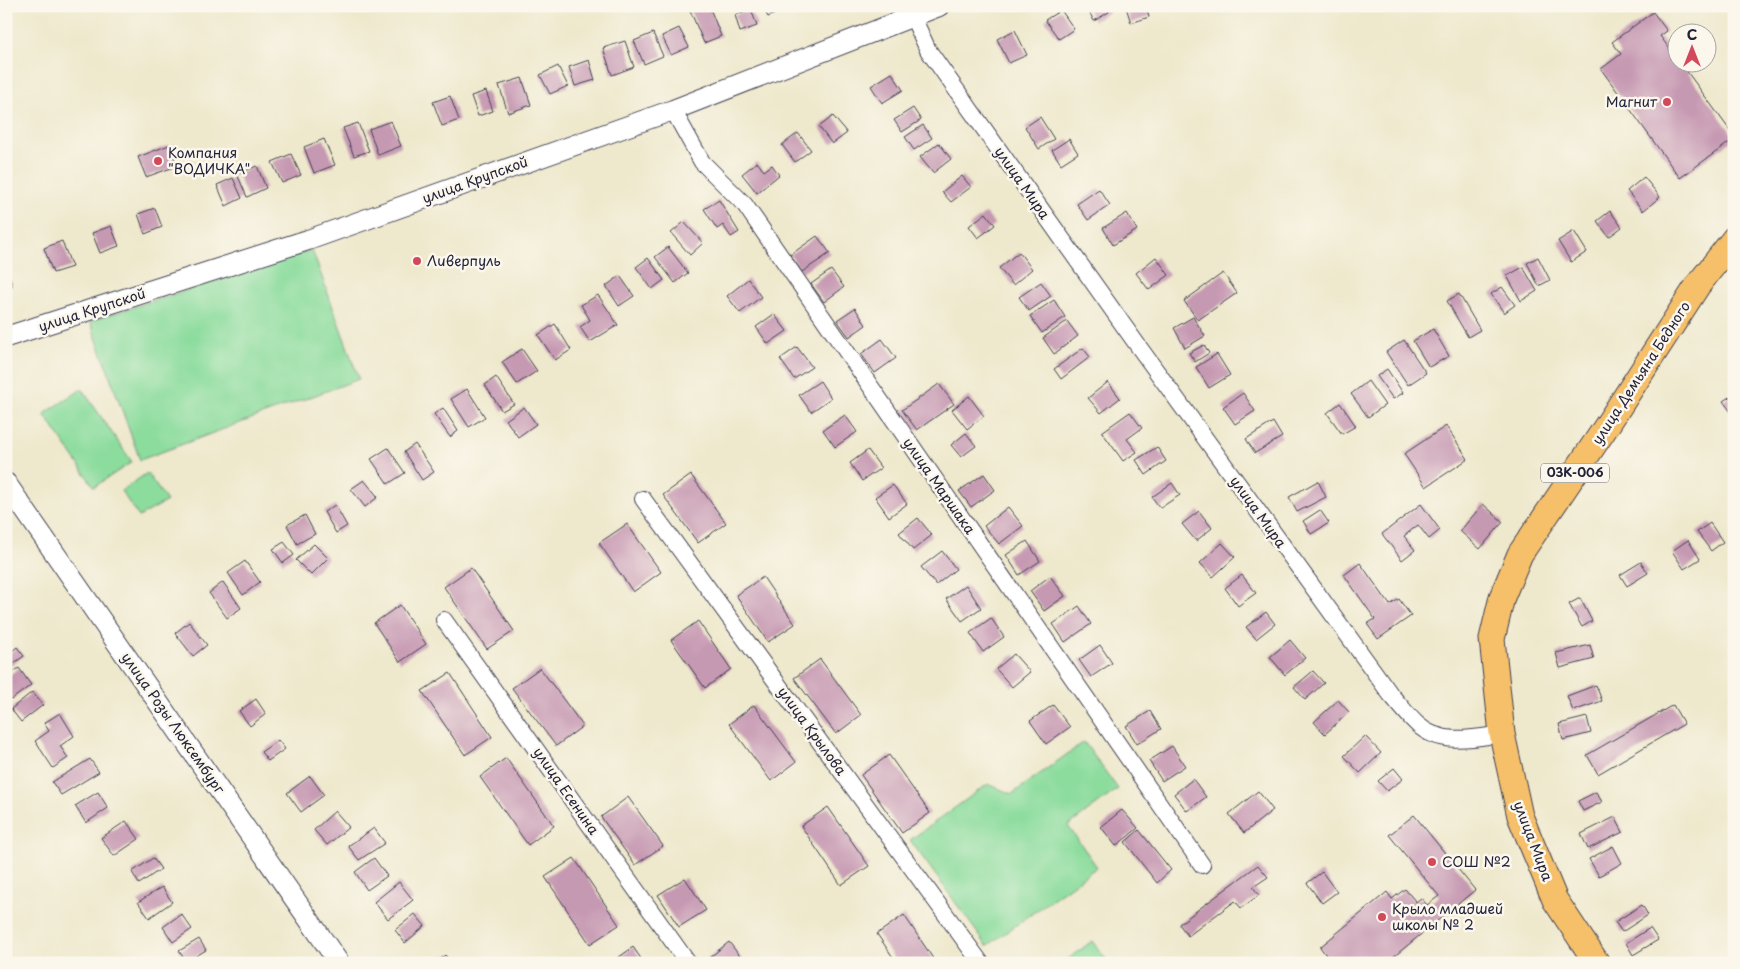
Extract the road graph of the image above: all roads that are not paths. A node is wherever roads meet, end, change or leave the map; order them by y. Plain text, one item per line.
1 (939, 6) edge
2 (913, 17) junction
3 (673, 110) junction
4 (1734, 239) edge
5 (6, 337) edge
6 (6, 483) edge
7 (643, 499) dead end
8 (444, 620) dead end
9 (1502, 734) junction
10 (1202, 865) dead end
11 (339, 963) edge
12 (688, 963) edge
13 (981, 963) edge
14 (1598, 963) edge

1 - 2 street, улица Крупской
2 - 3 street, улица Крупской
2 - 9 street, улица Мира
3 - 5 street, улица Крупской
3 - 10 street, улица Маршака
4 - 9 main road, улица Демьяна Бедного / 03К-006
6 - 11 street, улица Розы Люксембург
7 - 13 street, улица Крылова
8 - 12 street, улица Есенина
9 - 14 main road, улица Мира / 03К-006

